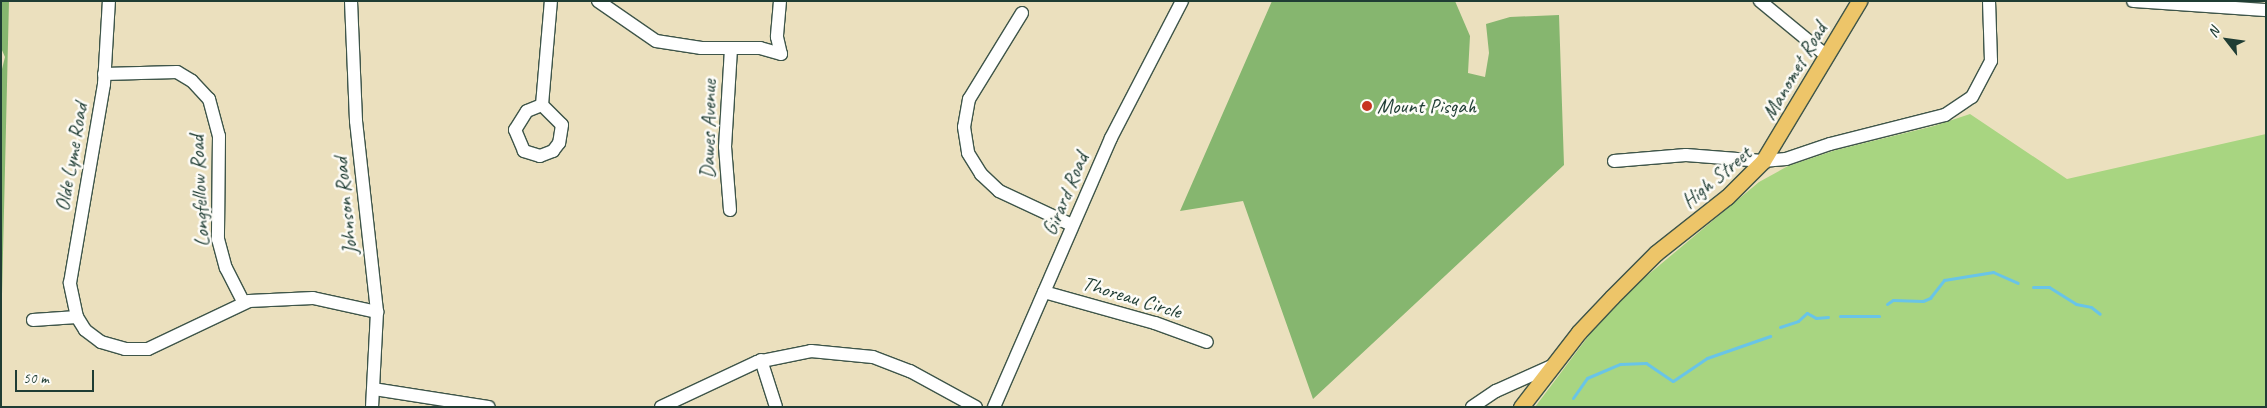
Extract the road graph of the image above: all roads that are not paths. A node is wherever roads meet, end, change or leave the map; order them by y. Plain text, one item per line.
1 (109, 1) edge
2 (352, 1) edge
3 (551, 1) edge
4 (598, 1) edge
5 (780, 1) edge
6 (1182, 1) edge
7 (1760, 1) edge
8 (1859, 1) edge
9 (1989, 1) edge
10 (2133, 1) edge
11 (2266, 10) edge
12 (1022, 13) dead end
13 (731, 48) junction
14 (1827, 56) junction
15 (104, 74) junction
16 (542, 105) dead end
17 (1614, 161) dead end
18 (1763, 161) junction
19 (730, 210) dead end
20 (1072, 225) junction
21 (1044, 292) junction
22 (244, 303) junction
23 (376, 312) junction
24 (77, 317) junction
25 (34, 320) dead end
26 (1207, 342) dead end
27 (761, 360) junction
28 (1552, 366) junction
29 (374, 389) junction
30 (372, 407) edge
31 (490, 407) edge
32 (661, 407) edge
33 (776, 407) edge
34 (976, 407) edge
35 (994, 407) edge
36 (1472, 407) edge
37 (1521, 407) edge

1 - 15 street, Olde Lyme Road
2 - 23 street, Johnson Road
3 - 16 street
4 - 13 street
5 - 13 street
6 - 20 street, Girard Road
7 - 14 street
8 - 14 main road, Manomet Road
9 - 18 street, High Street
10 - 11 street
12 - 20 street
13 - 19 street, Dawes Avenue
14 - 18 main road, Manomet Road
15 - 22 street, Longfellow Road
15 - 24 street, Olde Lyme Road
17 - 18 street
18 - 28 main road, High Street
20 - 21 street, Girard Road
21 - 26 street, Thoreau Circle
21 - 35 street, Girard Road
22 - 23 street
22 - 24 street
23 - 29 street, Johnson Road
24 - 25 street
27 - 32 street
27 - 33 street
27 - 34 street
28 - 36 street, High Street
28 - 37 main road
29 - 30 street, Johnson Road
29 - 31 street

